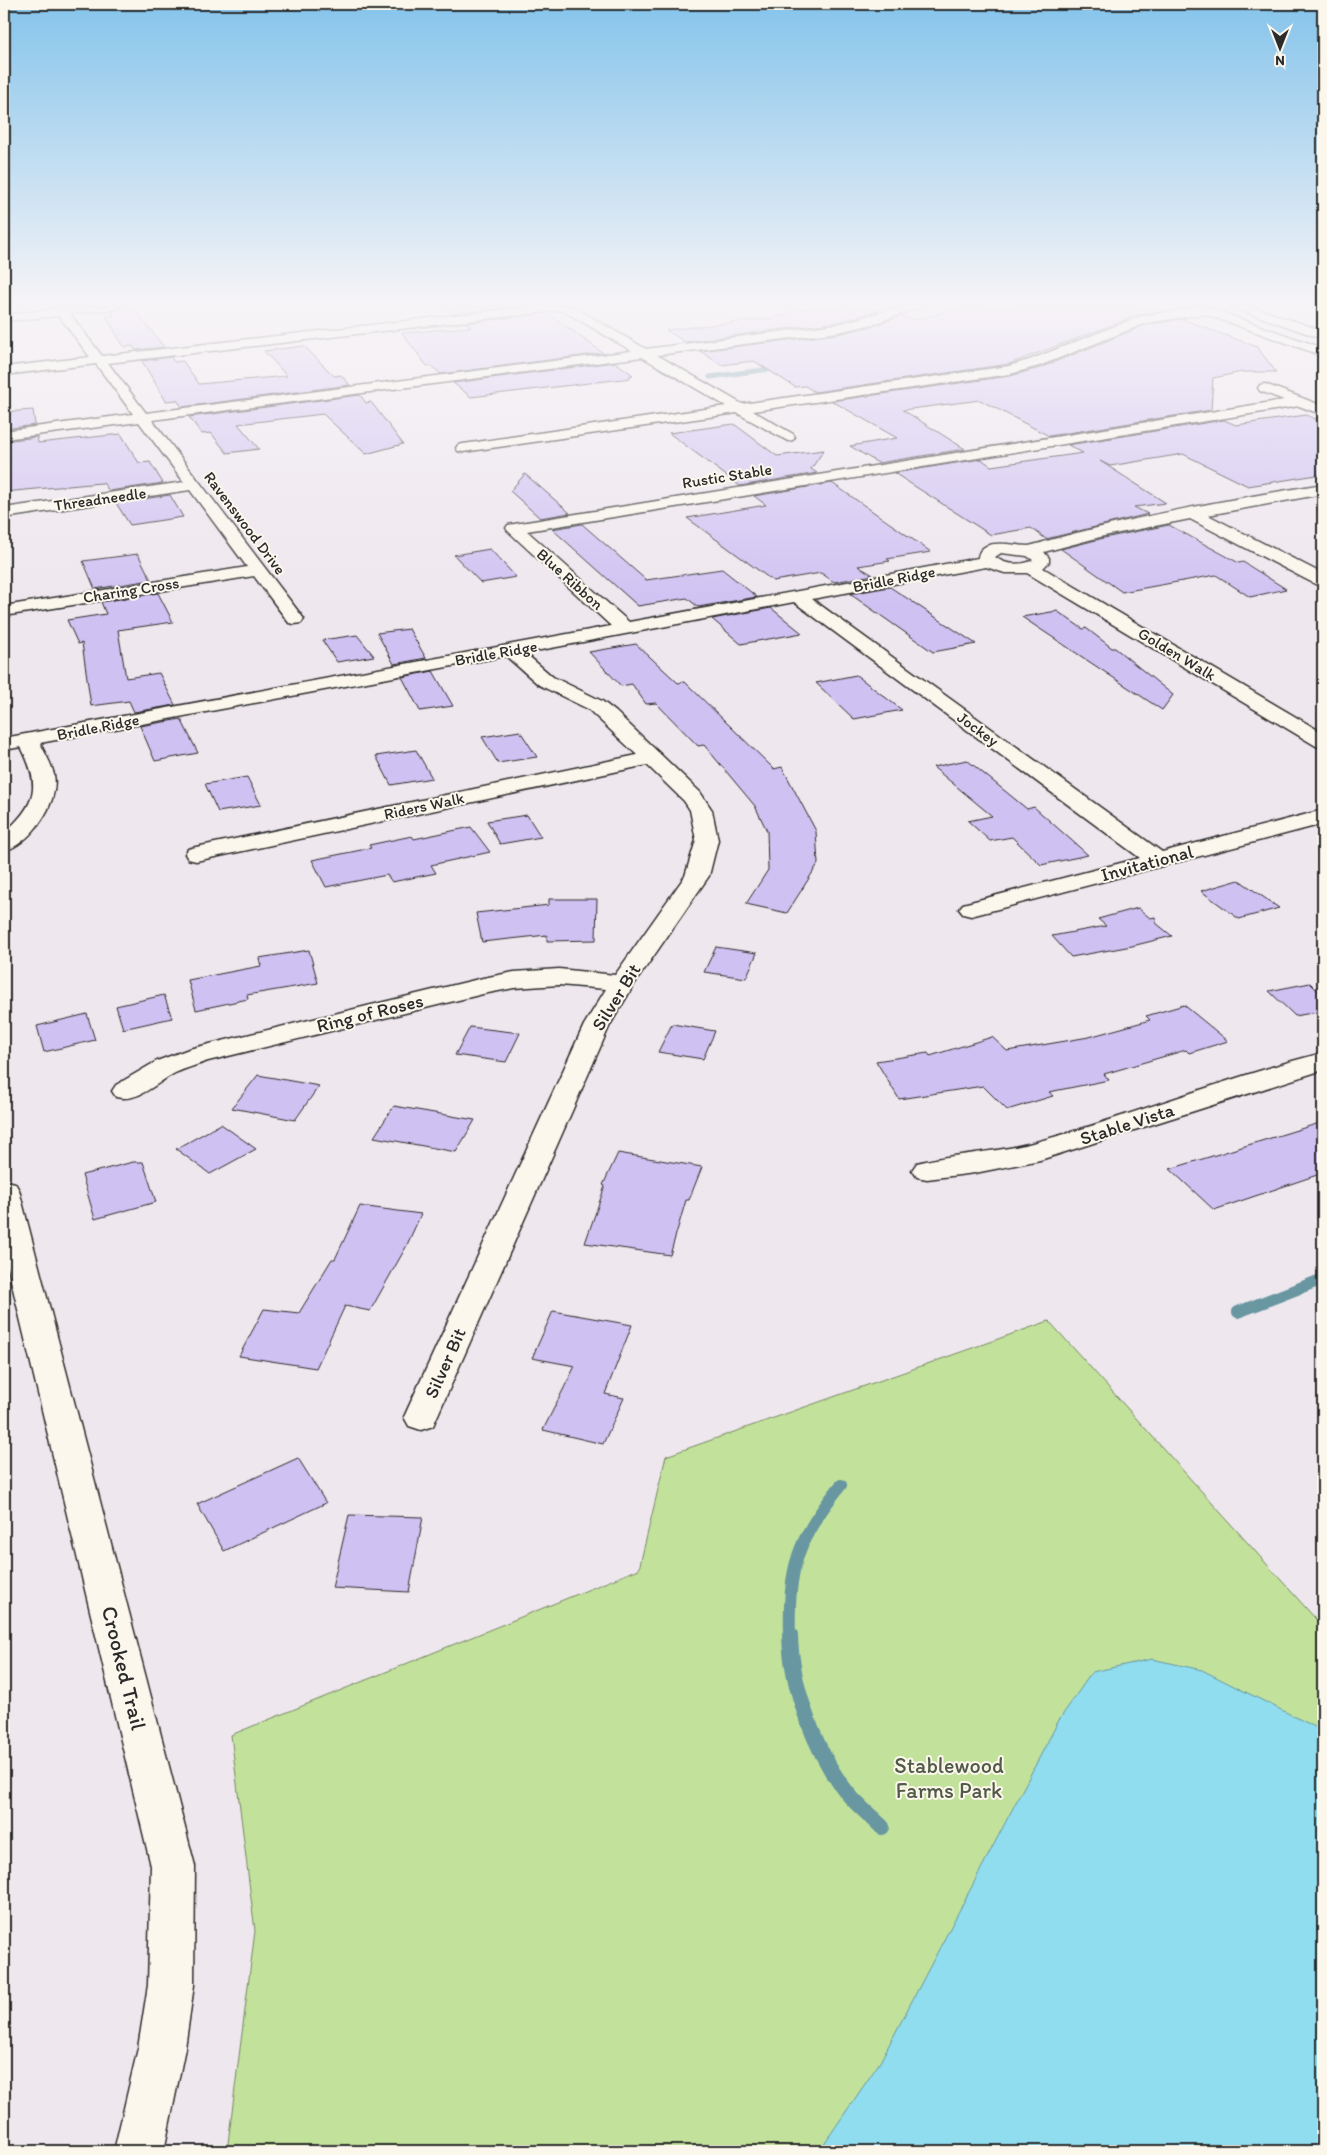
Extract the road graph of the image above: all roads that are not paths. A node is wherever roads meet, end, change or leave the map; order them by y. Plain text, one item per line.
1 (133, 407) edge
2 (223, 407) edge
3 (732, 407) edge
4 (753, 407) edge
5 (1272, 407) edge
6 (736, 409) junction
7 (141, 417) junction
8 (4, 435) edge
9 (788, 437) dead end
10 (463, 448) dead end
11 (195, 486) junction
12 (1323, 489) edge
13 (4, 513) edge
14 (1193, 514) junction
15 (514, 528) joint
16 (1030, 559) junction
17 (259, 570) junction
18 (1323, 581) edge
19 (798, 597) junction
20 (4, 611) edge
21 (295, 619) dead end
22 (625, 629) junction
23 (510, 650) junction
24 (28, 740) junction
25 (1323, 742) edge
26 (4, 744) edge
27 (651, 758) junction
28 (1323, 817) edge
29 (4, 844) edge
30 (196, 854) dead end
31 (1158, 860) junction
32 (971, 909) dead end
33 (622, 983) junction
34 (1323, 1061) edge
35 (126, 1091) dead end
36 (927, 1170) dead end
37 (4, 1190) edge
38 (421, 1417) dead end
39 (139, 2151) edge

1 - 7 street, Ravenswood Drive
2 - 7 street
3 - 6 street
4 - 6 street
5 - 15 street, Rustic Stable
6 - 9 street
6 - 10 street
7 - 8 street
7 - 11 street, Ravenswood Drive
11 - 13 street, Threadneedle
11 - 17 street, Ravenswood Drive
12 - 14 street, Bridle Ridge
14 - 16 street, Bridle Ridge
14 - 18 street
15 - 22 street, Blue Ribbon
16 - 19 street, Bridle Ridge
16 - 25 street, Golden Walk
17 - 20 street, Charing Cross
17 - 21 street, Ravenswood Drive
19 - 22 street, Bridle Ridge
19 - 31 street, Jockey
22 - 23 street, Bridle Ridge
23 - 24 street, Bridle Ridge
23 - 27 street, Silver Bit
24 - 26 street, Bridle Ridge
24 - 29 street
27 - 30 street, Riders Walk
27 - 33 street, Silver Bit
28 - 31 street, Invitational
31 - 32 street, Invitational
33 - 35 street, Ring of Roses
33 - 38 street, Silver Bit
34 - 36 street, Stable Vista
37 - 39 street, Crooked Trail

